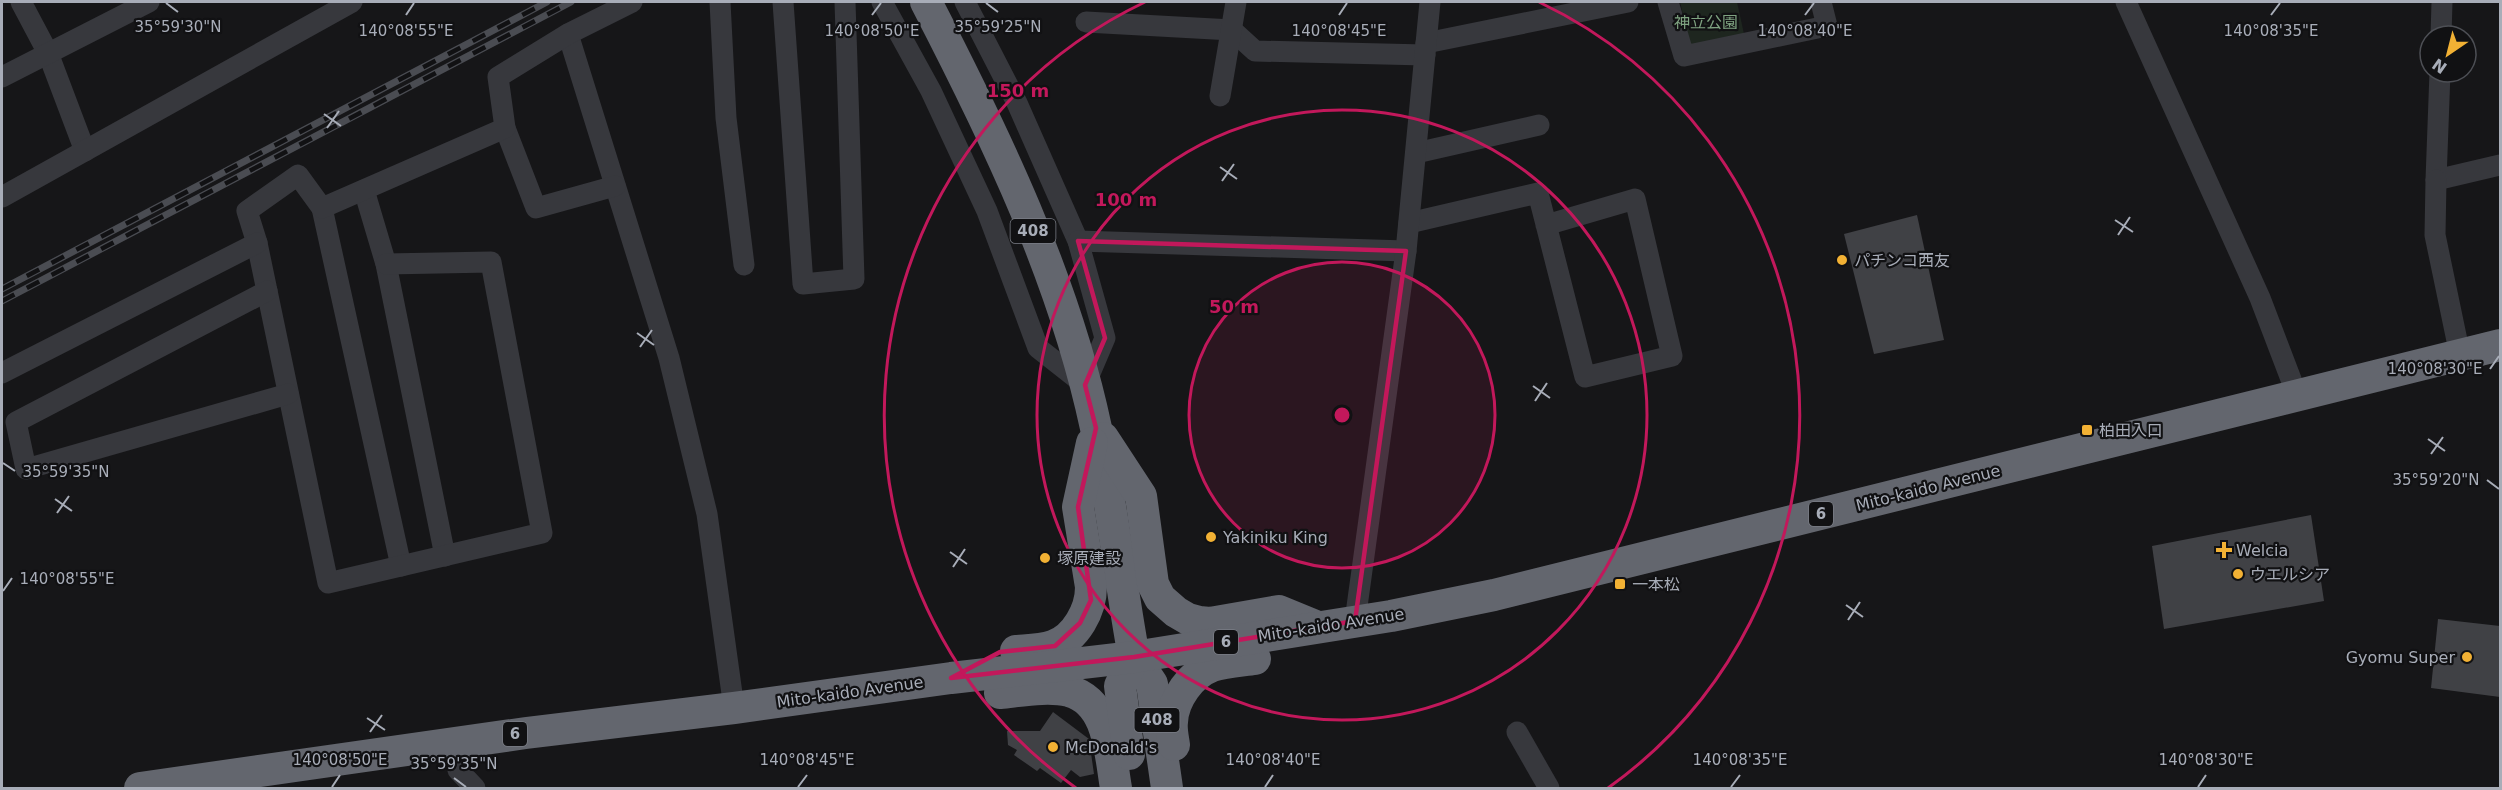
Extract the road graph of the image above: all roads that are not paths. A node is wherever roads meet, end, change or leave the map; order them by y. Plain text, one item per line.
1 (21, 2) edge
2 (149, 2) edge
3 (352, 2) edge
4 (632, 2) edge
5 (720, 2) edge
6 (783, 2) edge
7 (844, 2) edge
8 (882, 2) edge
9 (926, 2) edge
10 (965, 2) edge
11 (1236, 2) edge
12 (1430, 2) edge
13 (1628, 2) edge
14 (1668, 2) edge
15 (1821, 2) edge
16 (2126, 2) edge
17 (2442, 2) edge
18 (1086, 22) dead end
19 (2441, 24) edge
20 (1232, 30) junction
21 (568, 34) junction
22 (1426, 49) junction
23 (48, 53) junction
24 (2, 77) edge
25 (2440, 84) edge
26 (1220, 96) dead end
27 (1539, 125) dead end
28 (505, 128) junction
29 (85, 151) junction
30 (1416, 153) junction
31 (2500, 165) edge
32 (2436, 180) junction
33 (615, 186) junction
34 (364, 190) junction
35 (2, 197) edge
36 (322, 208) junction
37 (1409, 223) junction
38 (1546, 225) junction
39 (1078, 241) junction
40 (257, 243) junction
41 (1406, 251) junction
42 (386, 264) junction
43 (744, 265) dead end
44 (267, 291) junction
45 (2500, 345) edge
46 (2460, 354) junction
47 (2, 373) edge
48 (1085, 385) junction
49 (288, 394) junction
50 (2297, 395) junction
51 (1096, 428) junction
52 (445, 556) junction
53 (401, 566) junction
54 (1355, 621) junction
55 (1318, 628) junction
56 (1134, 657) junction
57 (951, 678) junction
58 (891, 687) junction
59 (735, 708) junction
60 (1517, 732) dead end
61 (453, 743) junction
62 (140, 789) edge
63 (476, 789) edge
64 (1116, 789) edge
65 (1133, 789) edge
66 (1167, 789) edge
67 (1179, 789) edge
68 (1549, 789) edge

1 - 23 street
2 - 23 street
3 - 29 street
4 - 21 street
5 - 43 street
6 - 7 street
8 - 48 street
9 - 48 highway, 408
10 - 39 street
11 - 20 street
12 - 22 street
13 - 22 street
14 - 15 street
16 - 50 street
17 - 19 street
18 - 20 street
20 - 22 street
20 - 26 street
21 - 28 street
21 - 33 street
22 - 30 street
23 - 24 street
23 - 29 street
25 - 32 street
27 - 30 street
28 - 33 street
28 - 34 street
29 - 35 street
30 - 37 street
31 - 32 street
32 - 46 street
33 - 59 street
34 - 36 street
34 - 42 street
36 - 40 street
36 - 53 street
37 - 38 street
37 - 41 street
38 - 38 street
39 - 41 street
39 - 48 street
40 - 44 street
40 - 47 street
41 - 54 street
42 - 52 street
42 - 52 street
44 - 49 street
44 - 49 street
45 - 46 highway, Mito-kaido Avenue / 6
46 - 50 highway, Mito-kaido Avenue / 6
48 - 51 highway, 408
49 - 53 street
50 - 54 highway, Mito-kaido Avenue / 6
51 - 55 highway
51 - 56 highway, 408
51 - 57 highway
52 - 53 street
54 - 55 highway, Mito-kaido Avenue / 6
55 - 56 highway, Mito-kaido Avenue / 6
55 - 67 highway
56 - 57 highway, Mito-kaido Avenue / 6
56 - 65 highway, 408
56 - 66 highway, 408
57 - 58 highway, Mito-kaido Avenue / 6
58 - 59 highway, Mito-kaido Avenue / 6
58 - 64 highway
59 - 61 highway, Mito-kaido Avenue / 6
60 - 68 street
61 - 62 highway, Mito-kaido Avenue / 6
61 - 63 street

